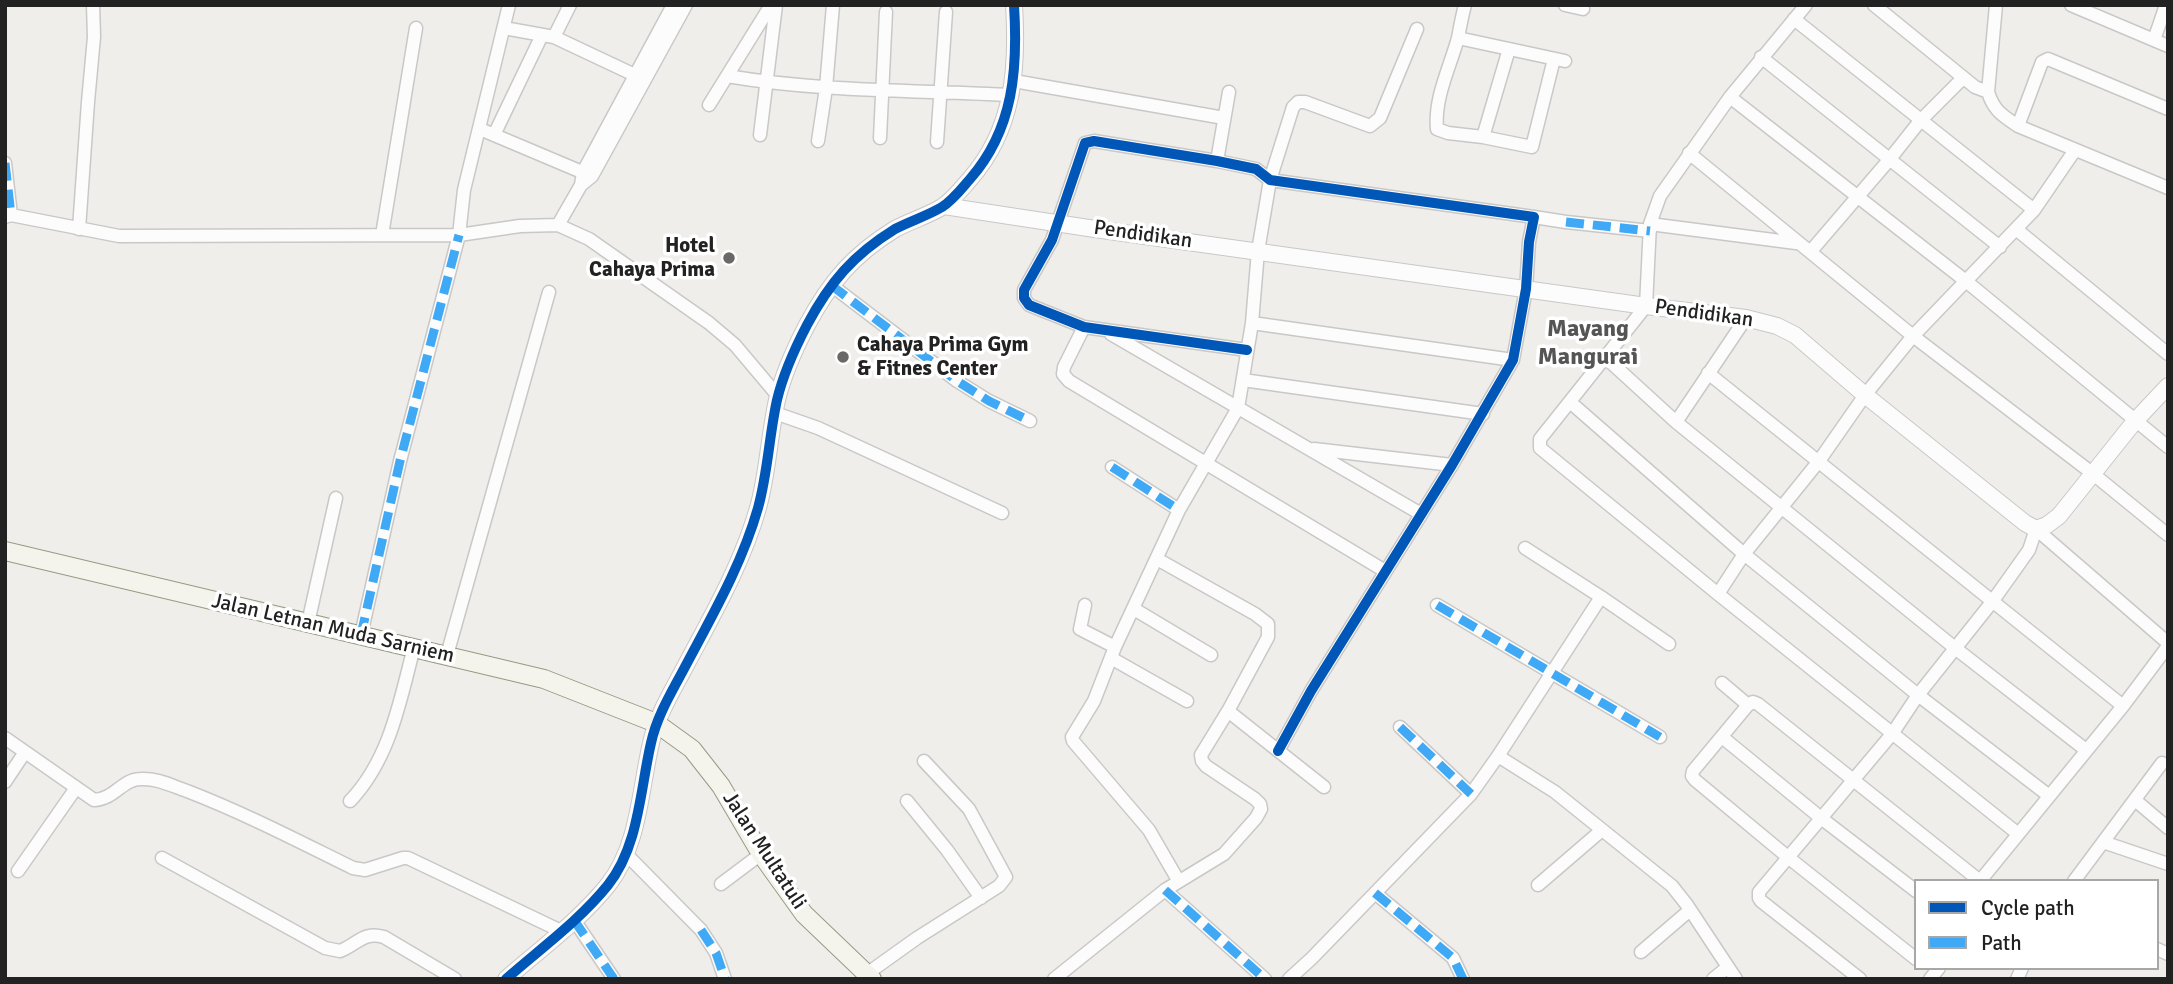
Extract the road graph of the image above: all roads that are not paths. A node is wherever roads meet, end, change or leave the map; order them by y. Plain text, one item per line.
1 (93, 5) edge
2 (509, 5) edge
3 (570, 5) edge
4 (673, 5) edge
5 (685, 5) edge
6 (773, 5) edge
7 (833, 5) edge
8 (1014, 5) edge
9 (1465, 5) edge
10 (1565, 5) edge
11 (1806, 5) edge
12 (1874, 5) edge
13 (1996, 5) edge
14 (2071, 5) edge
15 (2112, 5) edge
16 (2166, 5) edge
17 (1583, 9) dead end
18 (886, 12) dead end
19 (946, 12) dead end
20 (1794, 19) junction
21 (2108, 20) junction
22 (416, 28) dead end
23 (504, 28) junction
24 (1417, 29) dead end
25 (548, 36) junction
26 (1458, 38) junction
27 (2154, 40) junction
28 (2168, 46) edge
29 (1509, 49) junction
30 (1761, 57) junction
31 (727, 76) junction
32 (640, 77) junction
33 (1963, 78) junction
34 (767, 83) junction
35 (825, 88) junction
36 (1013, 88) junction
37 (883, 90) junction
38 (942, 92) junction
39 (1229, 92) dead end
40 (1988, 92) junction
41 (1730, 97) junction
42 (709, 105) dead end
43 (2168, 109) edge
44 (1224, 118) junction
45 (1920, 121) junction
46 (2018, 126) junction
47 (480, 129) junction
48 (494, 135) junction
49 (760, 135) dead end
50 (1483, 137) junction
51 (880, 138) dead end
52 (818, 141) dead end
53 (937, 142) dead end
54 (2075, 150) junction
55 (1689, 153) junction
56 (1889, 160) junction
57 (1217, 161) junction
58 (5, 163) edge
59 (586, 178) junction
60 (1270, 180) junction
61 (2168, 188) edge
62 (1858, 198) junction
63 (944, 206) junction
64 (2034, 210) junction
65 (8, 216) edge
66 (1534, 217) junction
67 (1058, 224) junction
68 (558, 225) junction
69 (1650, 227) junction
70 (79, 229) junction
71 (2016, 229) junction
72 (382, 235) junction
73 (459, 235) junction
74 (1797, 243) junction
75 (2000, 247) junction
76 (1258, 251) junction
77 (1811, 251) junction
78 (1967, 282) junction
79 (831, 285) junction
80 (1526, 289) junction
81 (549, 292) dead end
82 (1646, 306) junction
83 (1746, 318) junction
84 (1252, 323) junction
85 (1084, 327) junction
86 (1105, 330) junction
87 (1913, 336) junction
88 (1247, 350) junction
89 (2168, 354) edge
90 (1606, 358) junction
91 (1513, 360) junction
92 (1708, 373) junction
93 (1243, 380) junction
94 (2168, 386) edge
95 (1865, 395) junction
96 (1570, 402) junction
97 (776, 404) junction
98 (1238, 408) junction
99 (1483, 414) junction
100 (1030, 421) dead end
101 (2135, 421) junction
102 (1676, 422) junction
103 (2168, 447) edge
104 (1307, 448) junction
105 (1819, 461) junction
106 (1205, 463) junction
107 (1452, 465) junction
108 (1112, 467) dead end
109 (2092, 473) junction
110 (336, 498) dead end
111 (1782, 508) junction
112 (1178, 510) junction
113 (1002, 513) dead end
114 (1421, 514) junction
115 (2036, 529) junction
116 (2168, 535) edge
117 (1525, 548) dead end
118 (5, 551) edge
119 (1744, 554) junction
120 (1157, 559) junction
121 (1385, 571) junction
122 (1718, 594) junction
123 (1601, 597) junction
124 (1992, 603) junction
125 (1085, 605) dead end
126 (1437, 605) dead end
127 (1133, 609) junction
128 (308, 623) junction
129 (361, 635) junction
130 (1669, 645) dead end
131 (2168, 645) edge
132 (414, 647) junction
133 (1955, 648) junction
134 (1113, 653) junction
135 (1211, 654) dead end
136 (447, 656) junction
137 (1552, 672) junction
138 (1722, 682) dead end
139 (1918, 695) junction
140 (1187, 701) dead end
141 (1748, 705) junction
142 (2123, 706) junction
143 (1228, 711) junction
144 (656, 723) junction
145 (1400, 727) dead end
146 (1892, 734) junction
147 (1660, 737) dead end
148 (1722, 737) junction
149 (5, 738) edge
150 (2086, 750) junction
151 (1278, 751) junction
152 (24, 752) junction
153 (1498, 756) junction
154 (924, 761) dead end
155 (2162, 763) dead end
156 (1854, 780) junction
157 (5, 782) edge
158 (1324, 787) dead end
159 (76, 788) junction
160 (1471, 794) junction
161 (2048, 795) junction
162 (2135, 800) junction
163 (350, 801) dead end
164 (907, 802) dead end
165 (1821, 818) junction
166 (2168, 828) edge
167 (1602, 830) junction
168 (2017, 833) junction
169 (2103, 842) junction
170 (626, 854) junction
171 (761, 854) junction
172 (162, 858) dead end
173 (1788, 858) junction
174 (2168, 864) edge
175 (19, 871) dead end
176 (1978, 879) edge
177 (1982, 879) edge
178 (2075, 879) edge
179 (1178, 880) junction
180 (721, 884) dead end
181 (1538, 885) dead end
182 (1914, 889) edge
183 (1164, 890) junction
184 (1375, 894) junction
185 (981, 898) junction
186 (1690, 910) junction
187 (567, 925) junction
188 (1641, 952) dead end
189 (1914, 957) edge
190 (1728, 967) junction
191 (868, 977) edge
192 (454, 979) edge
193 (506, 979) edge
194 (614, 979) edge
195 (724, 979) edge
196 (1054, 979) edge
197 (1265, 979) edge
198 (1289, 979) edge
199 (1463, 979) edge
200 (1713, 979) edge
201 (1735, 979) edge
202 (1860, 979) edge

1 - 70 street
2 - 23 street
3 - 25 street
4 - 32 street
5 - 32 street
6 - 31 street
6 - 34 street
7 - 35 street
8 - 36 street
9 - 26 street
10 - 17 street
11 - 20 street
12 - 33 street
13 - 40 street
14 - 21 street
15 - 21 street
16 - 27 street
18 - 37 street
19 - 38 street
20 - 30 street
20 - 45 street
21 - 27 street
22 - 72 street
23 - 25 street
23 - 47 street
24 - 60 street
25 - 32 street
25 - 48 street
26 - 29 street
26 - 50 street
27 - 28 street
29 - 50 street
29 - 50 street
30 - 41 street
30 - 56 street
31 - 34 street
31 - 42 street
32 - 59 street
33 - 40 street
33 - 45 street
34 - 35 street
34 - 49 street
35 - 37 street
35 - 52 street
36 - 38 street
36 - 44 street
36 - 63 street
37 - 38 street
37 - 51 street
38 - 53 street
39 - 44 street
40 - 46 street
41 - 55 street
41 - 62 street
43 - 46 street
44 - 57 street
45 - 56 street
45 - 64 street
46 - 54 street
47 - 48 street
47 - 73 street
48 - 59 street
54 - 61 street
54 - 64 street
55 - 69 street
55 - 74 street
56 - 62 street
56 - 75 street
57 - 60 street
57 - 67 street
58 - 65 street
59 - 68 street
60 - 66 street
60 - 76 street
62 - 77 street
62 - 78 street
63 - 67 street, Pendidikan
63 - 79 street
64 - 71 street
65 - 70 street
66 - 69 street
66 - 80 street
67 - 76 street, Pendidikan
67 - 85 street
68 - 73 street
68 - 97 street
69 - 74 street
69 - 82 street
70 - 72 street
71 - 75 street
71 - 89 street
72 - 73 street
73 - 129 street
74 - 77 street
75 - 78 street
76 - 80 street, Pendidikan
76 - 84 street
77 - 87 street
78 - 87 street
78 - 101 street
79 - 97 street
79 - 100 street
80 - 82 street, Pendidikan
80 - 91 street
81 - 136 street
82 - 83 street, Pendidikan
82 - 90 street
83 - 92 street
83 - 95 street, Pendidikan
84 - 88 street
84 - 91 street
85 - 86 street
85 - 106 street
86 - 88 street
86 - 98 street
87 - 95 street
87 - 109 street
88 - 93 street
90 - 96 street
90 - 102 street
91 - 99 street
92 - 102 street
92 - 105 street
93 - 98 street
93 - 99 street
94 - 101 street
95 - 105 street
95 - 115 street, Pendidikan
96 - 119 street
96 - 122 street
97 - 113 street
97 - 144 street
98 - 104 street
98 - 106 street
99 - 107 street
101 - 103 street
101 - 109 street
102 - 111 street
104 - 107 street
104 - 114 street
105 - 111 street
105 - 124 street
106 - 112 street
106 - 121 street
107 - 114 street
108 - 112 street
109 - 115 street
109 - 116 street
110 - 128 street
111 - 119 street
111 - 133 street
112 - 120 street
114 - 121 street
115 - 124 street
115 - 131 street
117 - 123 street
118 - 128 main road, Jalan Letnan Muda Sarniem
119 - 122 street
119 - 139 street
120 - 127 street
120 - 143 street
121 - 151 street
122 - 146 street
123 - 130 street
123 - 137 street
124 - 133 street
124 - 142 street
125 - 134 street
126 - 137 street
127 - 134 street
127 - 135 street
128 - 129 main road, Jalan Letnan Muda Sarniem
129 - 132 main road, Jalan Letnan Muda Sarniem
131 - 142 street
132 - 136 main road, Jalan Letnan Muda Sarniem
132 - 163 street
133 - 139 street
133 - 150 street
134 - 140 street
134 - 179 street
136 - 144 main road, Jalan Letnan Muda Sarniem
137 - 147 street
137 - 153 street
138 - 141 street
139 - 146 street
139 - 161 street
141 - 148 street
141 - 156 street
142 - 150 street
143 - 151 street
143 - 179 street
144 - 170 street
144 - 171 main road, Jalan Multatuli
145 - 160 street
146 - 156 street
146 - 168 street
148 - 165 street
148 - 173 street
149 - 152 street
150 - 161 street
151 - 158 street
152 - 157 street
152 - 159 street
153 - 160 street
153 - 167 street
154 - 185 street
155 - 162 street
156 - 165 street
156 - 176 street
159 - 175 street
159 - 187 street
160 - 184 street
161 - 168 street
162 - 166 street
162 - 169 street
164 - 185 street
165 - 173 street
165 - 182 street
167 - 181 street
167 - 186 street
168 - 177 street
169 - 174 street
169 - 178 street
170 - 187 street
170 - 195 street
171 - 180 street
171 - 191 main road, Jalan Multatuli
172 - 192 street
173 - 189 street
173 - 202 street
179 - 183 street
183 - 196 street
183 - 197 street
184 - 198 street
184 - 199 street
185 - 191 street
186 - 188 street
186 - 190 street
187 - 193 street
187 - 194 street
190 - 200 street
190 - 201 street

